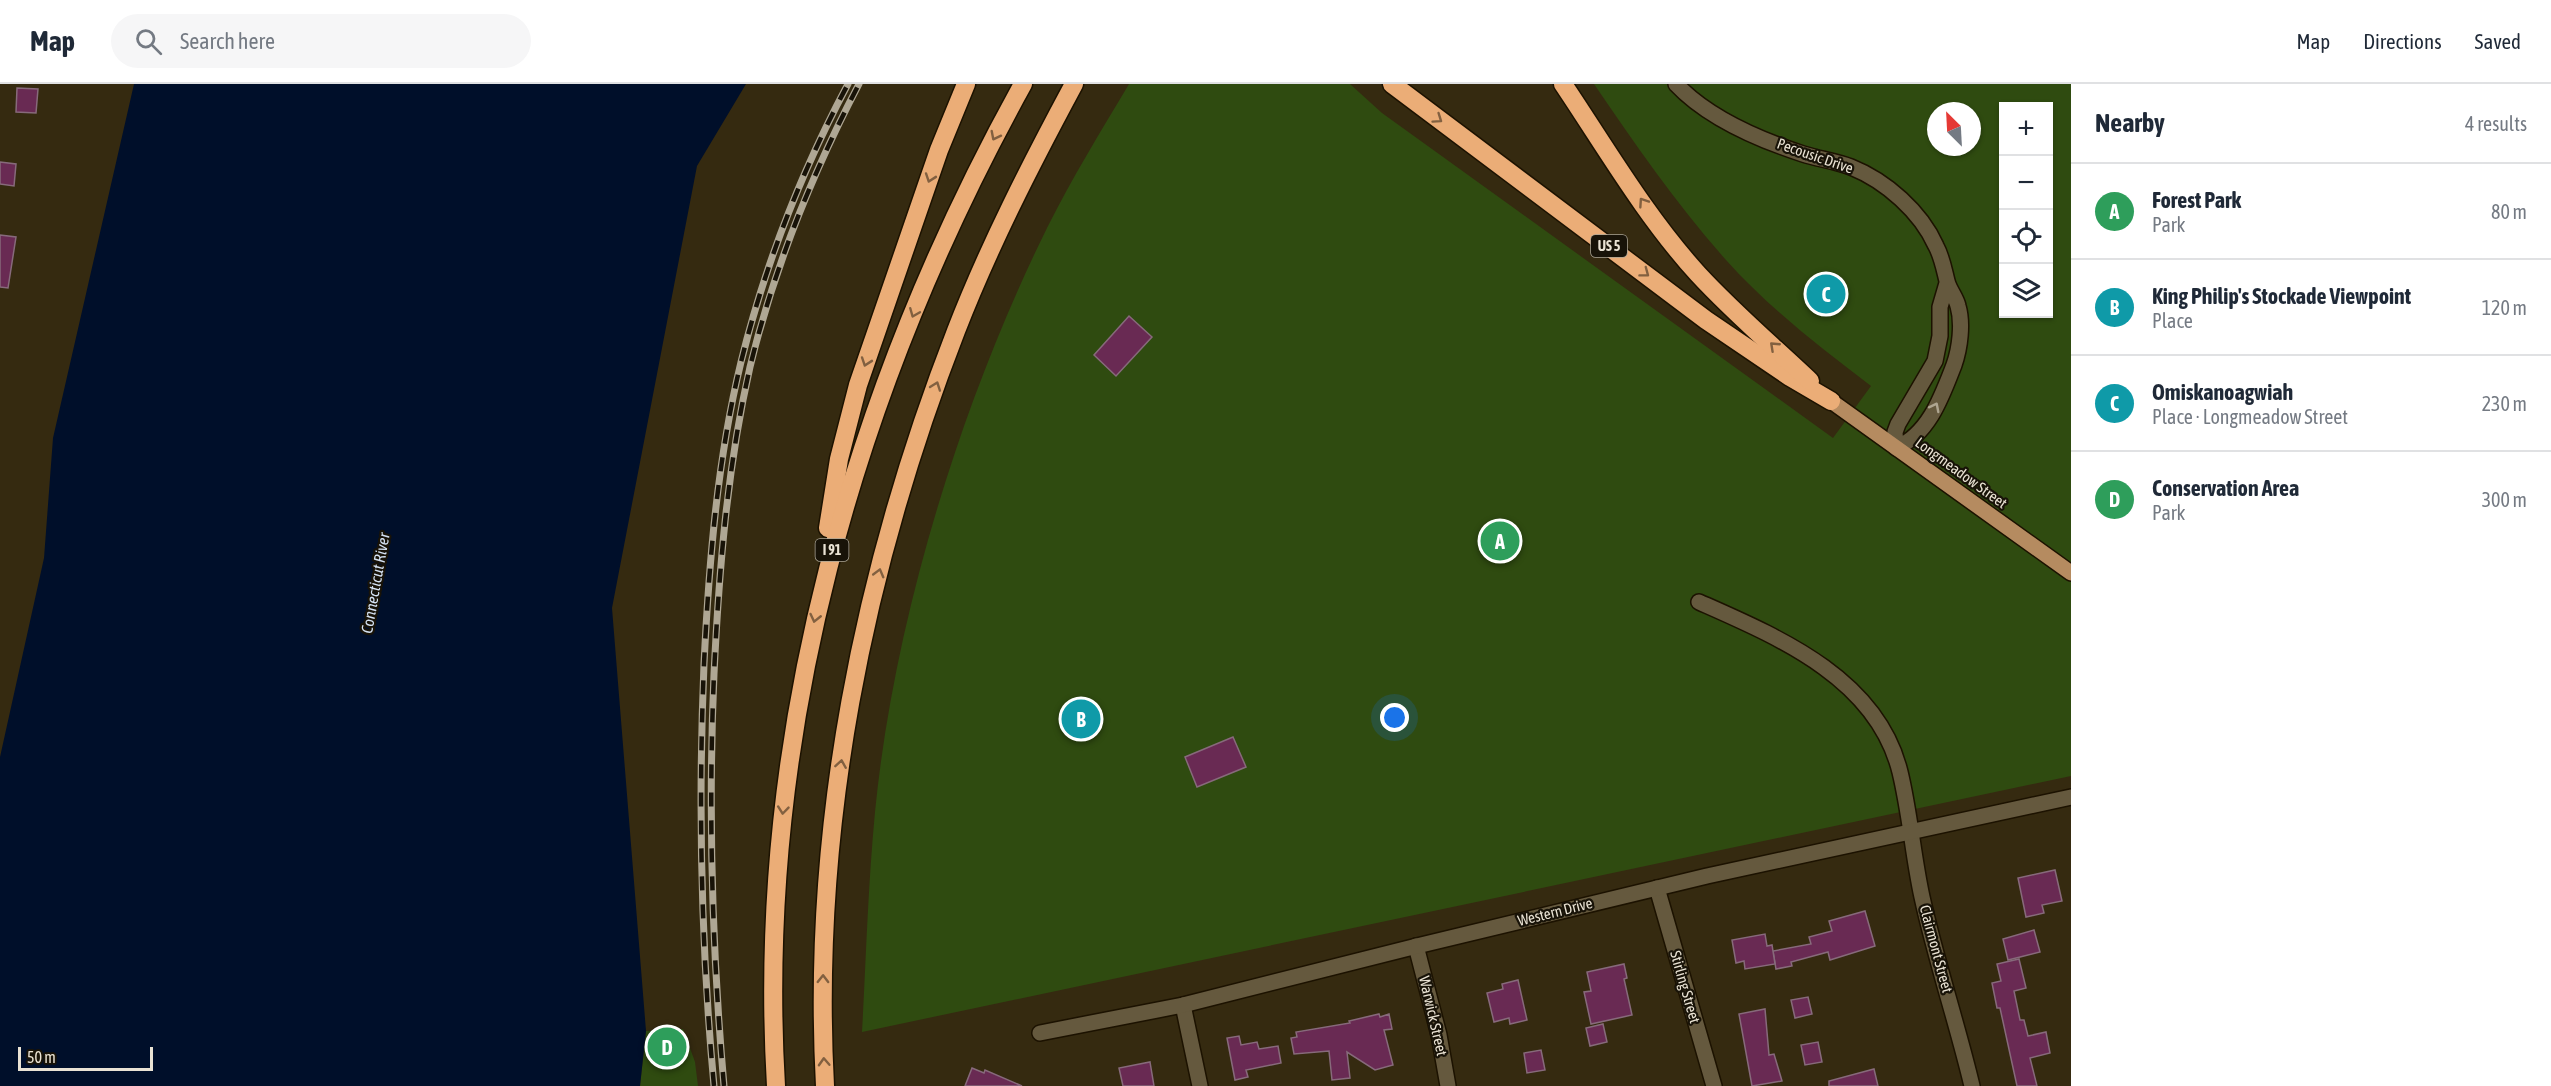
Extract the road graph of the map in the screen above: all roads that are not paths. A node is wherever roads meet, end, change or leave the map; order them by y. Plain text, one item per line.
1 (966, 84) edge
2 (1023, 84) edge
3 (1074, 84) edge
4 (1392, 84) edge
5 (1563, 84) edge
6 (1676, 84) edge
7 (1947, 283) junction
8 (1832, 401) junction
9 (1896, 448) junction
10 (2071, 573) edge
11 (825, 575) junction
12 (1699, 602) dead end
13 (2071, 798) edge
14 (1910, 831) junction
15 (1657, 888) junction
16 (1416, 946) junction
17 (1184, 1005) junction
18 (1040, 1033) dead end
19 (776, 1086) edge
20 (825, 1086) edge
21 (1200, 1086) edge
22 (1448, 1086) edge
23 (1714, 1086) edge
24 (1972, 1086) edge

1 -> 11 highway
2 -> 11 highway, I 91
20 -> 3 highway
4 -> 8 highway, US 5
8 -> 5 highway, US 5
6 - 7 street, Pecousic Drive
7 - 9 street, Pecousic Drive
9 -> 7 street, Pecousic Drive
8 - 9 main road, Longmeadow Street / US 5
9 - 10 main road, Longmeadow Street / US 5
11 -> 19 highway, I 91
12 - 14 street, Clairmont Street
13 - 14 street, Western Drive
14 - 15 street, Western Drive
14 - 24 street, Clairmont Street
15 - 16 street, Western Drive
15 - 23 street, Stirling Street
16 - 17 street, Western Drive
16 - 22 street, Warwick Street
17 - 18 street, Western Drive
17 - 21 street

